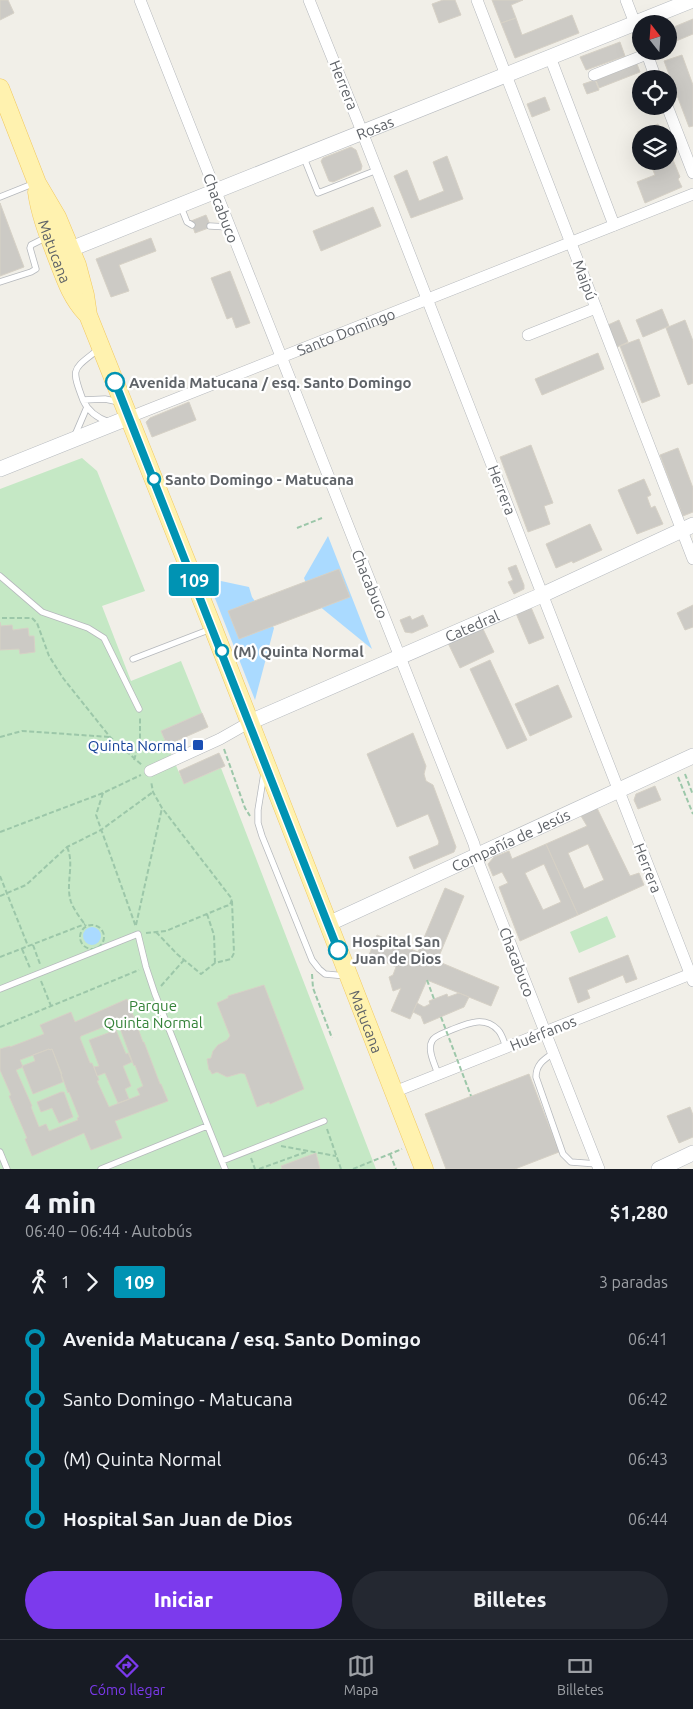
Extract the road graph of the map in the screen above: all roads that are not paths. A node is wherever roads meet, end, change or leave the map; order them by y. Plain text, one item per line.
1 (140, 0) edge
2 (309, 0) edge
3 (476, 0) edge
4 (626, 0) edge
5 (693, 0) edge
6 (632, 15) edge
7 (655, 15) edge
8 (632, 24) edge
9 (550, 57) junction
10 (632, 59) edge
11 (506, 75) junction
12 (594, 75) dead end
13 (0, 88) edge
14 (670, 115) edge
15 (362, 132) junction
16 (303, 156) junction
17 (377, 170) junction
18 (693, 173) edge
19 (37, 183) junction
20 (214, 191) junction
21 (693, 194) edge
22 (0, 197) edge
23 (180, 205) junction
24 (192, 225) dead end
25 (614, 225) junction
26 (210, 226) dead end
27 (228, 227) junction
28 (49, 236) junction
29 (570, 242) junction
30 (63, 252) junction
31 (0, 282) edge
32 (428, 300) junction
33 (596, 308) junction
34 (528, 335) dead end
35 (101, 347) junction
36 (280, 358) junction
37 (83, 400) junction
38 (86, 407) junction
39 (123, 415) junction
40 (72, 441) junction
41 (0, 469) edge
42 (687, 528) edge
43 (693, 559) edge
44 (0, 576) edge
45 (542, 595) junction
46 (213, 628) junction
47 (399, 656) junction
48 (133, 658) dead end
49 (139, 709) road end
50 (250, 722) junction
51 (682, 761) edge
52 (266, 764) junction
53 (150, 771) road end
54 (618, 791) junction
55 (476, 855) junction
56 (328, 924) junction
57 (348, 976) junction
58 (692, 976) edge
59 (0, 990) edge
60 (544, 1032) junction
61 (506, 1047) junction
62 (552, 1054) junction
63 (438, 1074) junction
64 (394, 1092) junction
65 (324, 1121) road end
66 (207, 1126) junction
67 (0, 1152) edge
68 (693, 1153) edge
69 (222, 1160) junction
70 (598, 1166) edge
71 (7, 1169) edge
72 (101, 1169) edge
73 (225, 1169) edge
74 (424, 1169) edge
75 (659, 1169) edge

1 - 20 street, Chacabuco
2 - 15 street, Herrera
3 - 11 street, Maipú
4 - 6 street
5 - 7 street, Rosas
8 - 9 street, Rosas
9 - 11 street, Rosas
9 - 25 street
10 - 12 street
11 - 15 street, Rosas
11 - 29 street, Maipú
13 - 19 main road, Matucana
14 - 18 street
15 - 16 street, Rosas
15 - 17 street, Herrera
16 - 17 lane
16 - 20 street, Rosas
17 - 32 street, Herrera
19 - 22 lane
19 - 28 main road, Matucana
19 - 30 main road, Matucana
20 - 23 street, Rosas
20 - 27 street, Chacabuco
21 - 25 street, Santo Domingo
23 - 24 lane
23 - 30 street, Rosas
25 - 29 street, Santo Domingo
26 - 27 lane
27 - 36 street, Chacabuco
28 - 30 main road, Matucana
28 - 31 lane
29 - 32 street, Santo Domingo
29 - 33 street, Maipú
30 - 35 main road, Matucana
32 - 36 street, Santo Domingo
32 - 45 street, Herrera
33 - 34 street
33 - 42 street, Maipú
35 - 37 lane
35 - 39 main road, Matucana
36 - 39 street, Santo Domingo
36 - 47 street, Chacabuco
37 - 38 lane
37 - 39 lane
38 - 39 lane
38 - 40 lane
39 - 40 street, Santo Domingo
39 - 46 main road, Matucana
40 - 41 street, Santo Domingo
42 - 43 street, Maipú
42 - 45 street, Catedral
44 - 49 lane
45 - 47 street, Catedral
45 - 54 street, Herrera
46 - 48 lane
46 - 50 main road, Matucana
47 - 50 street, Catedral
47 - 55 street, Chacabuco
50 - 52 main road, Matucana
50 - 53 street
51 - 54 street, Compañía de Jesús
52 - 56 main road, Matucana
52 - 57 lane
54 - 55 street, Compañía de Jesús
54 - 58 street, Herrera
55 - 56 street, Compañía de Jesús
55 - 60 street, Chacabuco
56 - 57 main road, Matucana
57 - 64 main road, Matucana
58 - 60 street, Huérfanos
59 - 66 lane
60 - 61 street, Huérfanos
60 - 62 street, Chacabuco
61 - 63 street, Huérfanos
61 - 63 lane
62 - 70 street, Chacabuco
62 - 70 lane
63 - 64 street, Huérfanos
64 - 74 main road, Matucana
65 - 69 lane
66 - 69 lane
66 - 72 lane
67 - 71 lane
68 - 75 street
69 - 73 lane

